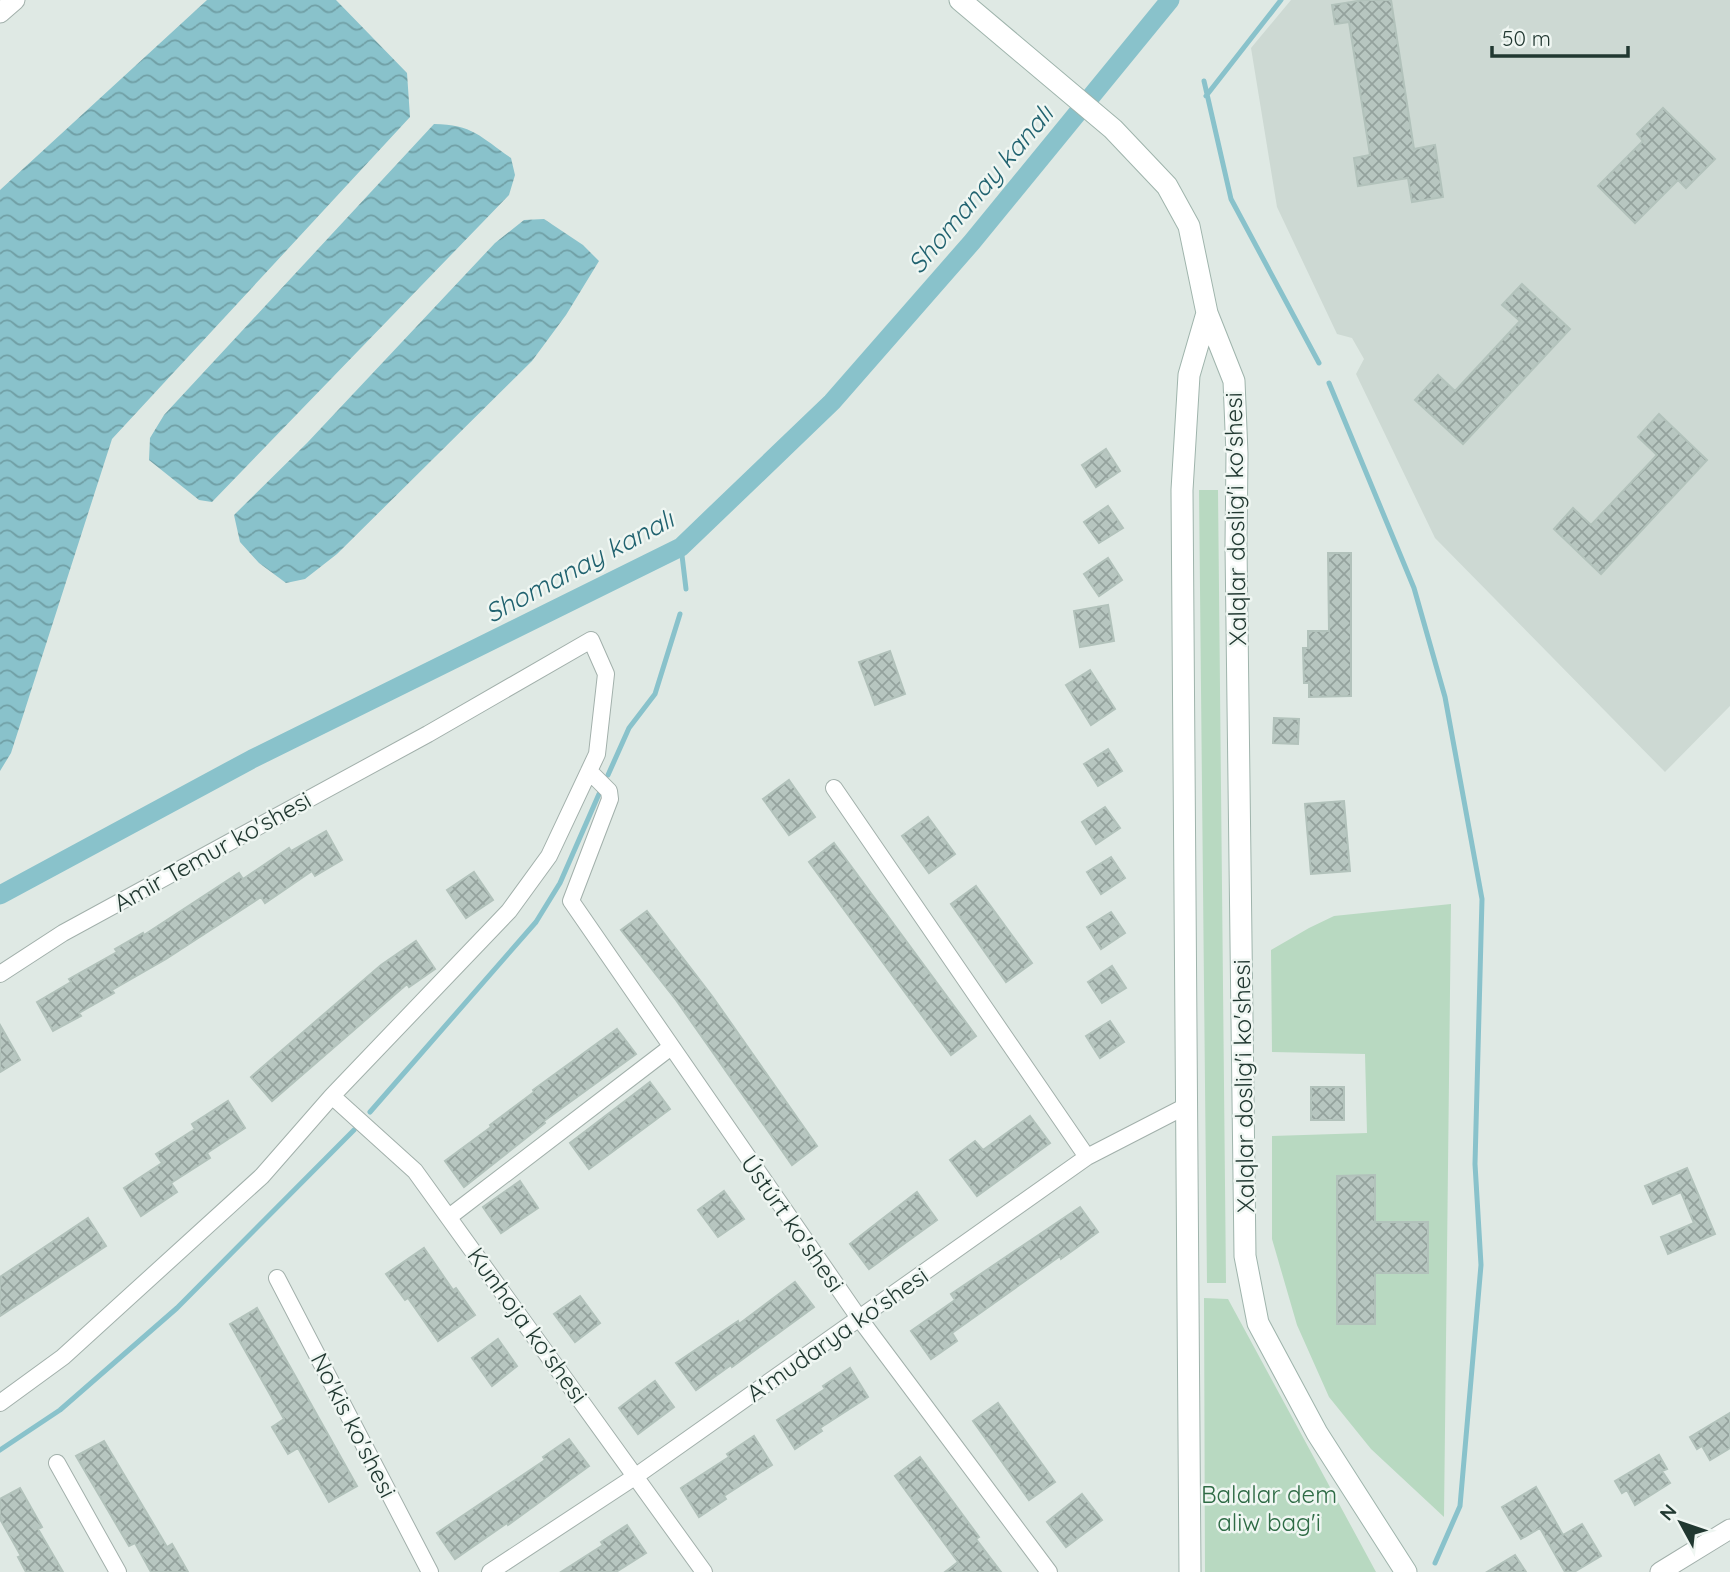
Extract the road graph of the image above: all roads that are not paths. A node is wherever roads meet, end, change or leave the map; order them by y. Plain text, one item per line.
1 (15, 0) edge
2 (960, 0) edge
3 (0, 13) edge
4 (1207, 313) junction
5 (589, 771) junction
6 (834, 788) dead end
7 (0, 974) edge
8 (671, 1047) junction
9 (332, 1096) junction
10 (1188, 1105) junction
11 (1087, 1157) junction
12 (449, 1217) junction
13 (277, 1279) dead end
14 (859, 1318) junction
15 (0, 1403) edge
16 (57, 1463) dead end
17 (636, 1476) junction
18 (1730, 1529) edge
19 (118, 1572) edge
20 (430, 1572) edge
21 (490, 1572) edge
22 (704, 1572) edge
23 (1049, 1572) edge
24 (1190, 1572) edge
25 (1406, 1572) edge
26 (1660, 1572) edge

1 - 3 street
2 - 4 main road
4 - 10 main road, Xalqlar doslig'i ko'shesi
4 - 25 main road, Xalqlar doslig'i ko'shesi
5 - 7 street, Amir Temur ko'shesi
5 - 8 street, Ústúrt ko'shesi
5 - 9 street
6 - 11 street
8 - 12 street
8 - 14 street, Ústúrt ko'shesi
9 - 12 street, Kunhoja ko'shesi
9 - 15 street
10 - 11 street, A'mudarya ko'shesi
10 - 24 main road, Xalqlar doslig'i ko'shesi
11 - 14 street, A'mudarya ko'shesi
12 - 17 street, Kunhoja ko'shesi
13 - 20 street, No'kis ko'shesi
14 - 17 street, A'mudarya ko'shesi
14 - 23 street, Ústúrt ko'shesi
16 - 19 street
17 - 21 street, A'mudarya ko'shesi
17 - 22 street, Kunhoja ko'shesi
18 - 26 street

